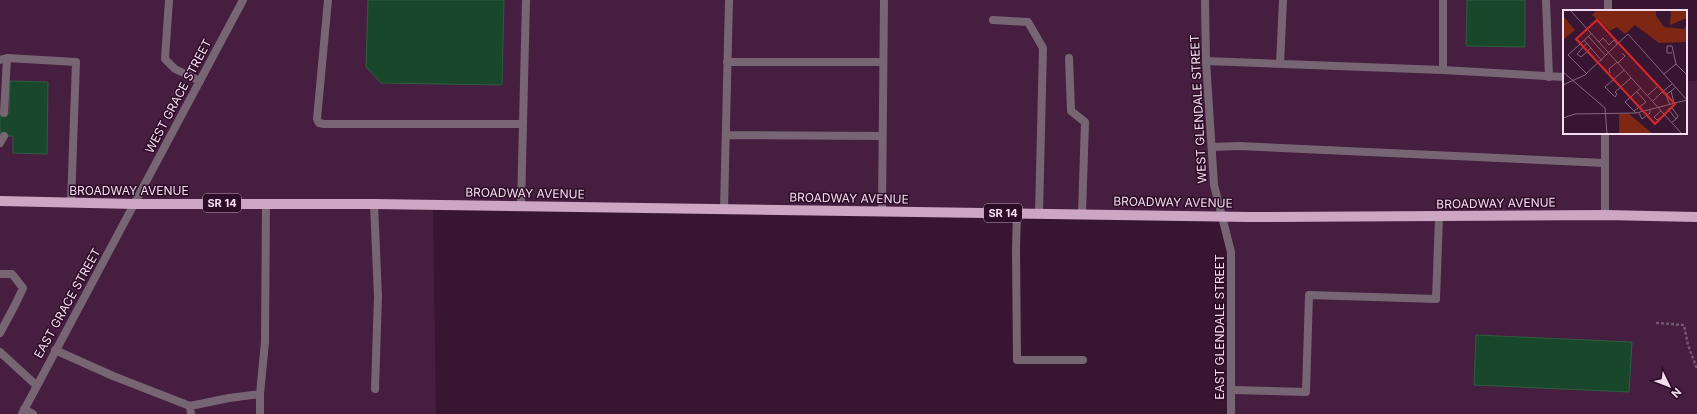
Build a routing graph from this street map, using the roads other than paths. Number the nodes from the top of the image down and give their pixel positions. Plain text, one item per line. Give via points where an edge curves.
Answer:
1 (169, 0) edge
2 (242, 0) edge
3 (328, 0) edge
4 (526, 0) edge
5 (729, 0) edge
6 (884, 0) edge
7 (1206, 0) edge
8 (1283, 0) edge
9 (1443, 0) edge
10 (1546, 0) edge
11 (992, 20) dead end
12 (1069, 58) dead end
13 (3, 59) edge
14 (1206, 61) junction
15 (728, 62) junction
16 (883, 62) junction
17 (1280, 64) junction
18 (1443, 70) junction
19 (1548, 77) junction
20 (1563, 77) edge
21 (200, 81) junction
22 (0, 93) edge
23 (4, 113) dead end
24 (523, 124) junction
25 (1605, 134) edge
26 (727, 135) junction
27 (882, 136) junction
28 (1212, 147) junction
29 (1604, 163) junction
30 (0, 201) edge
31 (71, 203) junction
32 (266, 203) junction
33 (134, 204) junction
34 (374, 204) junction
35 (521, 206) junction
36 (724, 209) junction
37 (882, 211) junction
38 (1017, 213) junction
39 (1039, 213) junction
40 (1082, 214) junction
41 (1605, 215) junction
42 (1222, 216) junction
43 (1439, 217) junction
44 (1697, 217) edge
45 (0, 274) edge
46 (0, 333) edge
47 (55, 350) junction
48 (0, 352) edge
49 (1083, 360) dead end
50 (36, 385) junction
51 (376, 388) dead end
52 (1232, 390) junction
53 (260, 394) junction
54 (191, 410) edge
55 (23, 411) edge
56 (33, 414) edge
57 (260, 414) edge
58 (1231, 414) edge

1 - 21 street via 165,59 176,69
2 - 21 street, WEST GRACE STREET
3 - 24 street via 317,119 319,123
4 - 24 street
5 - 15 street
6 - 16 street
7 - 14 street, WEST GLENDALE STREET
8 - 17 street
9 - 18 street
10 - 19 street
11 - 39 street via 1028,22 1043,48
12 - 40 street via 1071,111 1085,122
13 - 22 street
13 - 23 street
13 - 31 street via 76,62
14 - 17 street
14 - 28 street, WEST GLENDALE STREET
15 - 16 street
15 - 26 street
16 - 27 street
17 - 18 street
18 - 19 street
19 - 20 street
21 - 33 street, WEST GRACE STREET
24 - 35 street
25 - 29 street
26 - 27 street
26 - 36 street
27 - 37 street
28 - 29 street via 1239,146
28 - 42 street, WEST GLENDALE STREET via 1214,185
29 - 41 street
30 - 31 main road, BROADWAY AVENUE / SR 14
31 - 33 main road, BROADWAY AVENUE / SR 14
32 - 33 main road, BROADWAY AVENUE / SR 14
32 - 34 main road, BROADWAY AVENUE / SR 14
32 - 53 street via 265,342
33 - 47 street, EAST GRACE STREET
34 - 35 main road, BROADWAY AVENUE / SR 14
34 - 51 street via 378,296
35 - 36 main road, BROADWAY AVENUE / SR 14
36 - 37 main road, BROADWAY AVENUE / SR 14
37 - 38 main road, BROADWAY AVENUE / SR 14
38 - 39 main road, BROADWAY AVENUE / SR 14
38 - 49 street via 1017,360
39 - 40 main road, BROADWAY AVENUE / SR 14
40 - 42 main road, BROADWAY AVENUE / SR 14
41 - 43 main road, BROADWAY AVENUE / SR 14
41 - 44 main road, BROADWAY AVENUE / SR 14
42 - 43 main road, BROADWAY AVENUE / SR 14
42 - 52 street, EAST GLENDALE STREET via 1231,252
43 - 52 street via 1436,299 1309,295 1306,392
45 - 46 street via 12,274 23,288
47 - 50 street, EAST GRACE STREET
47 - 54 street
48 - 50 street
50 - 55 street, EAST GRACE STREET
52 - 58 street, EAST GLENDALE STREET
53 - 54 street via 229,398
53 - 57 street
55 - 56 street

